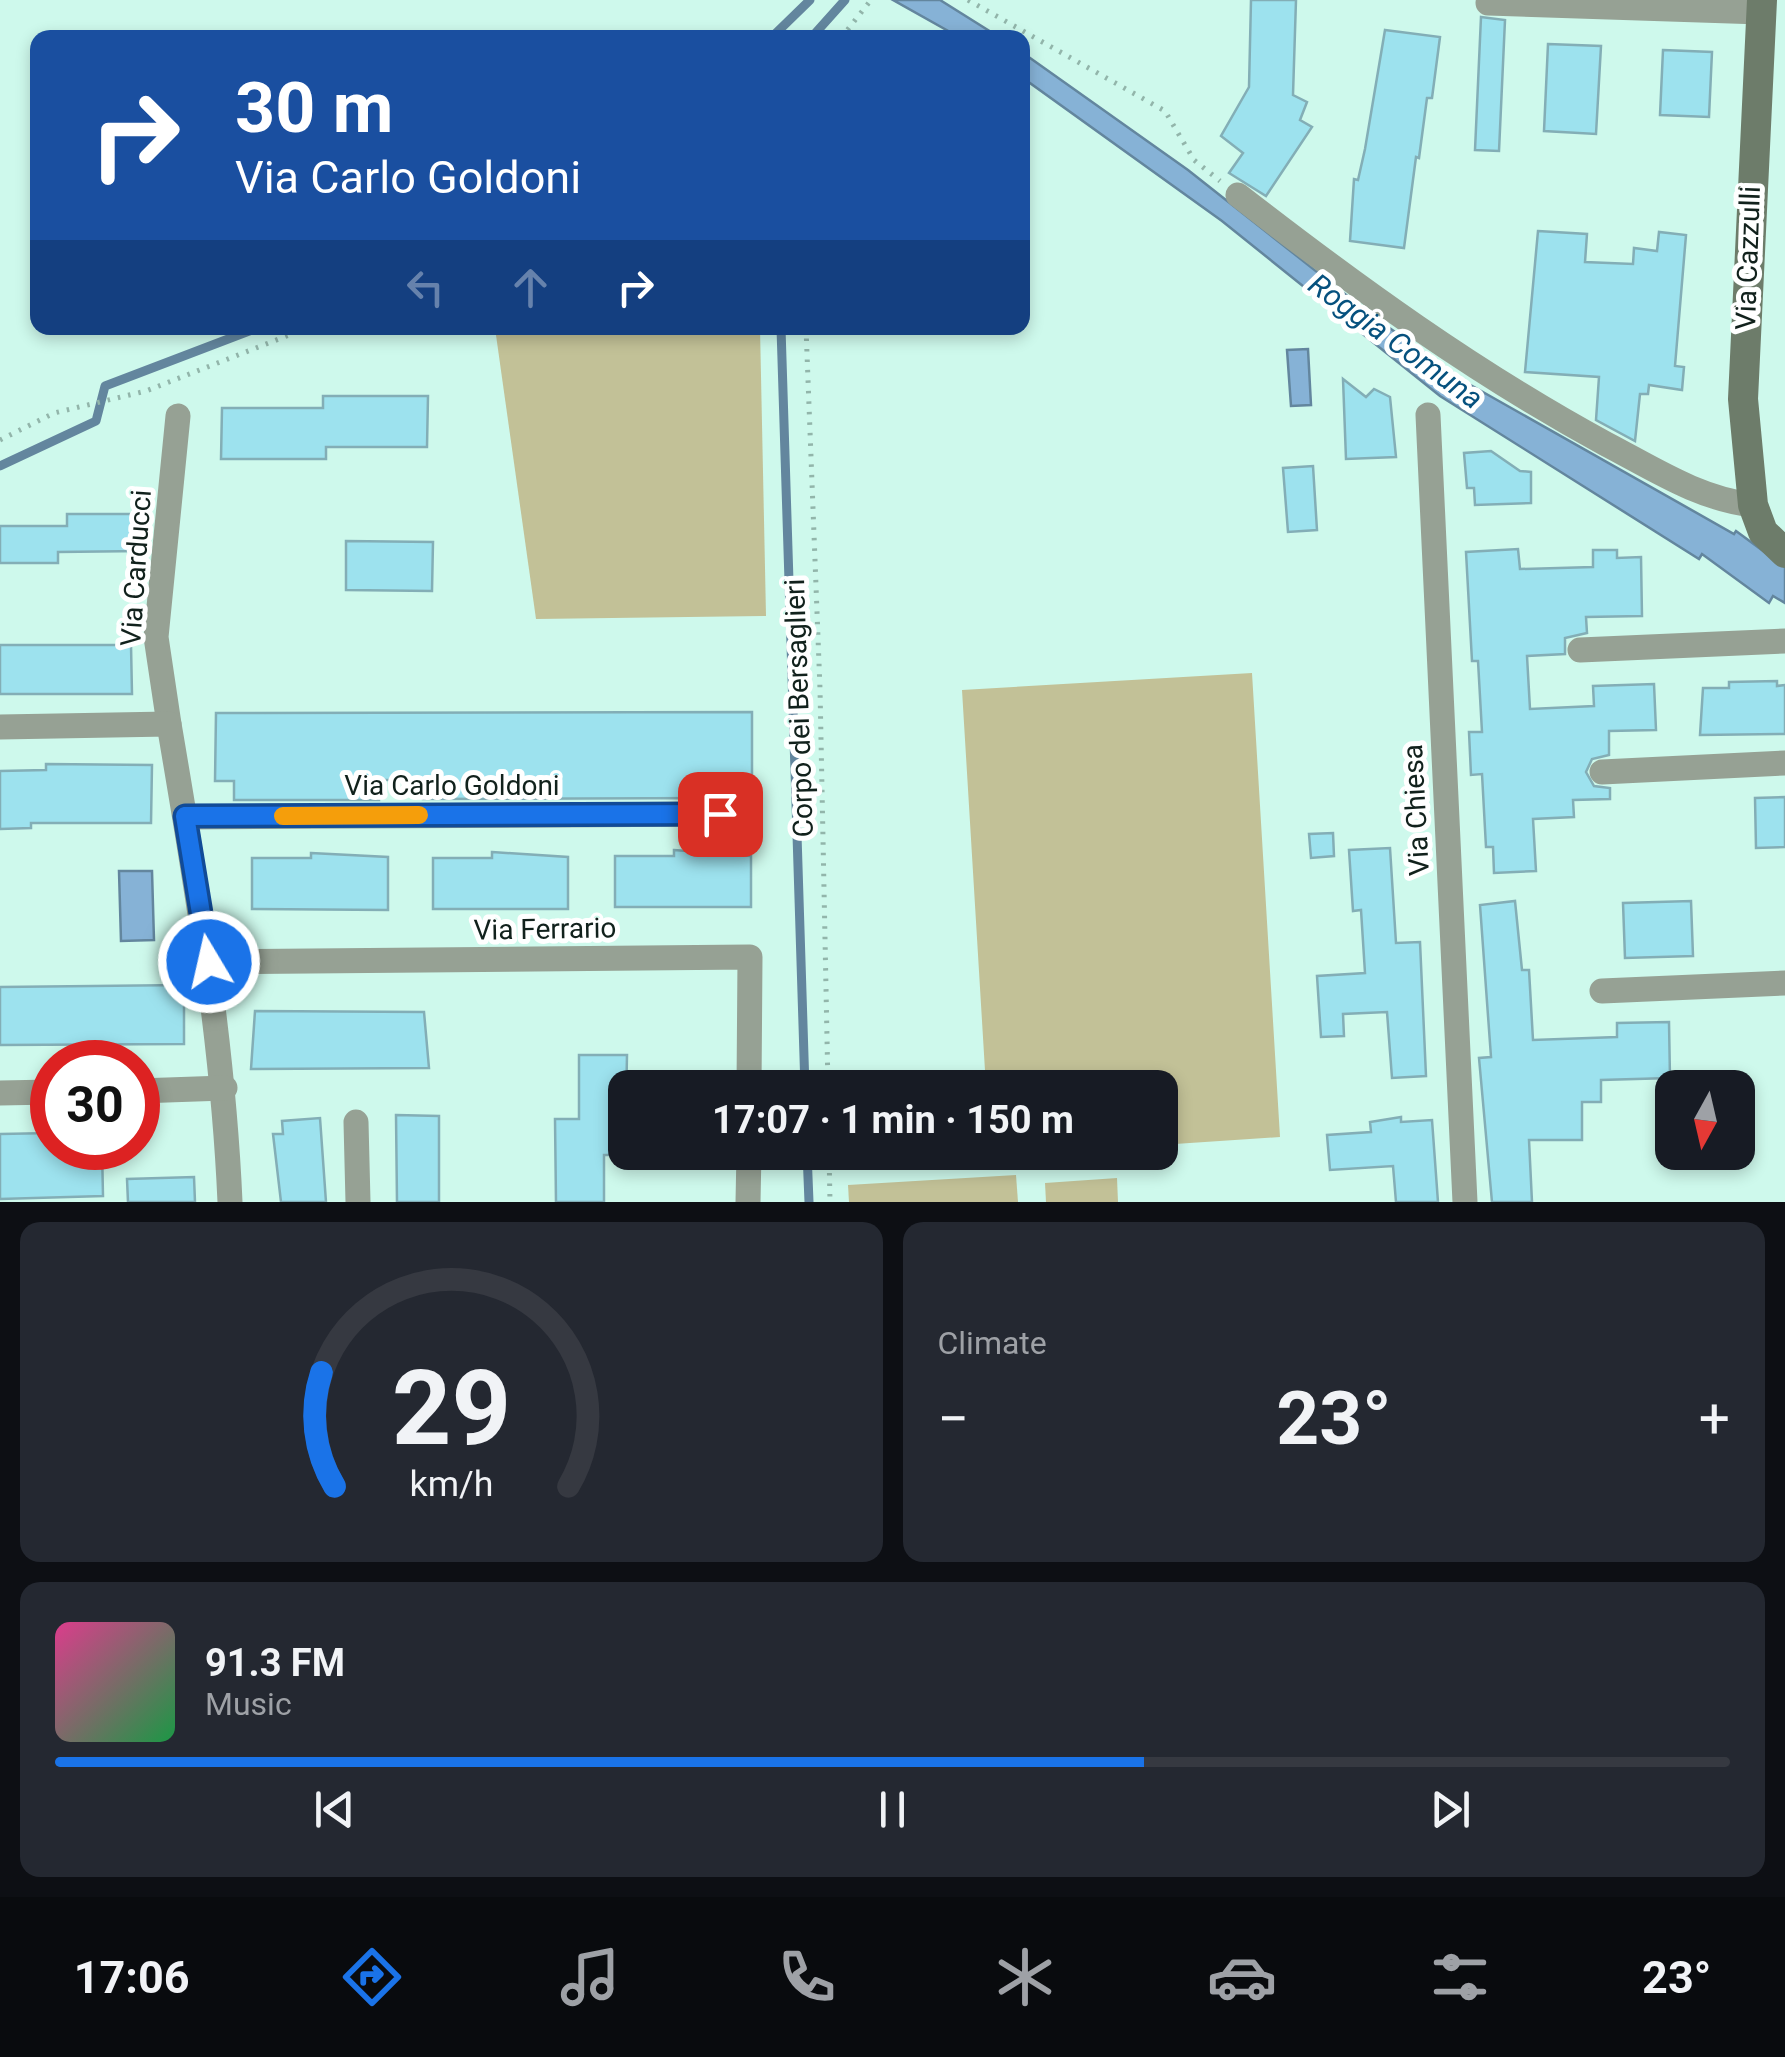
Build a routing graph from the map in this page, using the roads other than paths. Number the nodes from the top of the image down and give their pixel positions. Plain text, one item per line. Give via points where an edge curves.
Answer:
1 (1488, 4) dead end
2 (1761, 6) edge
3 (1238, 195) road end
4 (1428, 415) dead end
5 (178, 416) dead end
6 (1753, 505) junction
7 (1785, 553) edge
8 (1785, 641) edge
9 (1580, 650) dead end
10 (169, 724) junction
11 (0, 727) edge
12 (1785, 763) edge
13 (1602, 772) dead end
14 (720, 814) dead end
15 (185, 816) junction
16 (209, 962) junction
17 (1785, 983) edge
18 (1602, 991) dead end
19 (749, 1070) edge
20 (225, 1088) junction
21 (160, 1089) edge
22 (30, 1093) edge
23 (0, 1094) edge
24 (356, 1122) dead end
25 (749, 1170) edge
26 (230, 1202) edge
27 (358, 1202) edge
28 (748, 1202) edge
29 (1465, 1202) edge

1 - 2 street, Via Cazzulli
2 - 6 street, Via Cazzulli via 1743,400
3 - 6 street via 1392,311 1557,417 1696,492
4 - 29 street, Via Chiesa
5 - 10 street, Via Carducci via 156,637
6 - 7 street via 1763,532
8 - 9 street
10 - 11 street
10 - 15 street, Via Carducci
12 - 13 street
14 - 15 street, Via Carlo Goldoni
15 - 16 street, Via Carducci
16 - 19 street, Via Ferrario via 750,956
16 - 20 street, Via Carducci
17 - 18 street
20 - 21 street
20 - 26 street, Via Carducci
22 - 23 street
24 - 27 street
25 - 28 street

